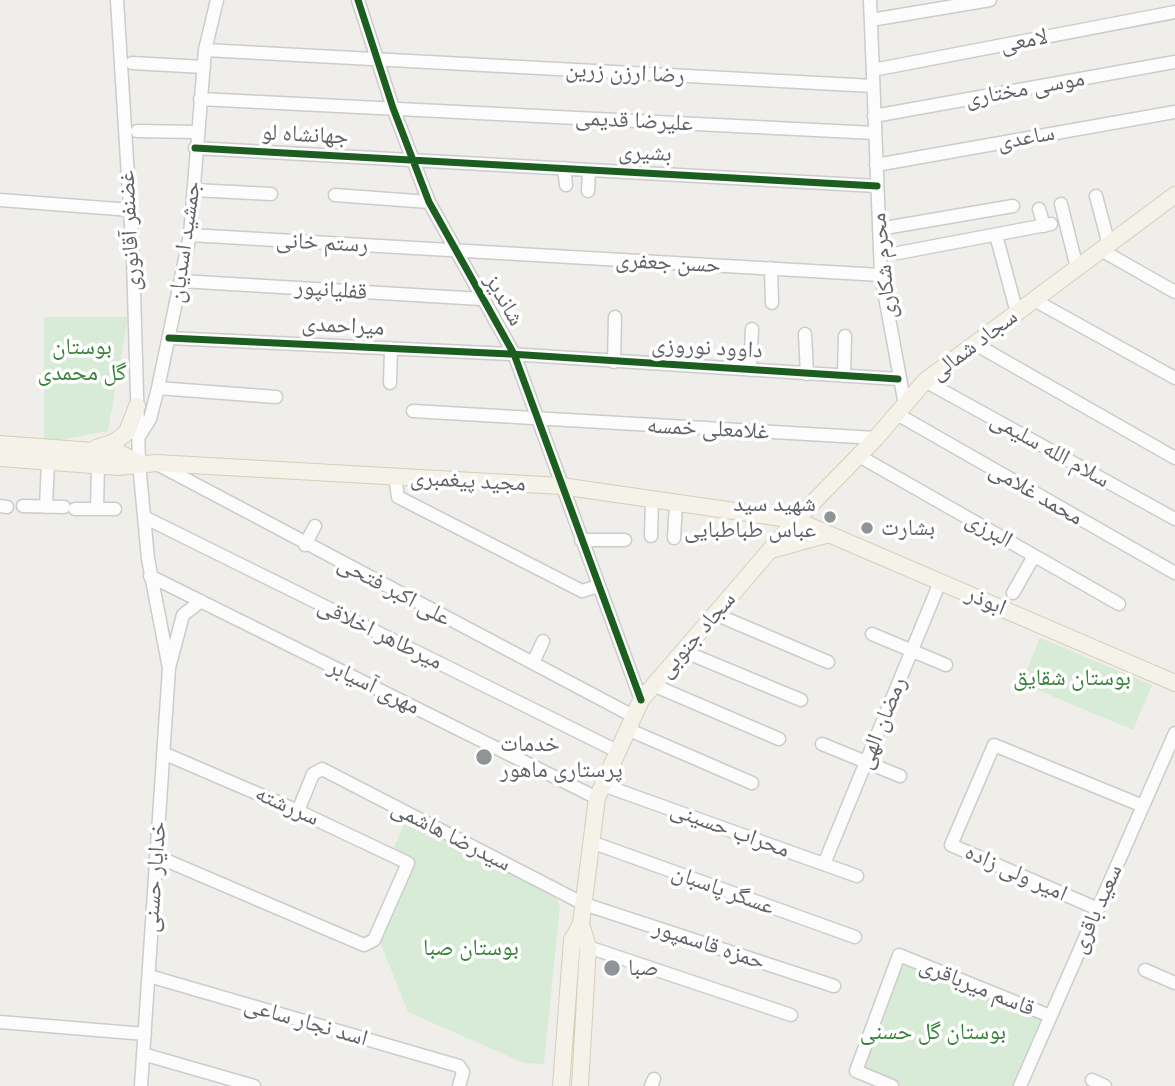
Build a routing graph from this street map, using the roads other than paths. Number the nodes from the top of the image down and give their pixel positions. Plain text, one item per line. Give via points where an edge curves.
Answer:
1 (117, 0) edge
2 (217, 0) edge
3 (358, 0) edge
4 (870, 0) edge
5 (990, 0) edge
6 (1175, 12) edge
7 (871, 20) junction
8 (205, 50) junction
9 (377, 60) junction
10 (1175, 62) edge
11 (132, 63) dead end
12 (204, 67) junction
13 (873, 70) junction
14 (873, 86) junction
15 (200, 99) junction
16 (393, 108) junction
17 (1175, 112) edge
18 (874, 116) junction
19 (137, 131) dead end
20 (197, 132) junction
21 (875, 133) junction
22 (195, 148) junction
23 (411, 160) junction
24 (876, 165) junction
25 (564, 168) junction
26 (589, 170) junction
27 (566, 185) dead end
28 (877, 186) junction
29 (194, 190) junction
30 (588, 191) dead end
31 (271, 194) dead end
32 (335, 195) dead end
33 (1097, 196) dead end
34 (0, 200) edge
35 (1172, 201) edge
36 (429, 202) junction
37 (1061, 204) dead end
38 (1013, 206) dead end
39 (1039, 209) dead end
40 (131, 210) junction
41 (879, 229) junction
42 (190, 235) junction
43 (996, 235) junction
44 (1105, 248) junction
45 (454, 251) junction
46 (898, 254) dead end
47 (771, 268) junction
48 (1077, 268) junction
49 (881, 275) junction
50 (181, 281) junction
51 (1175, 292) edge
52 (481, 299) junction
53 (1034, 300) junction
54 (772, 303) dead end
55 (1017, 313) junction
56 (615, 317) dead end
57 (752, 329) dead end
58 (805, 334) dead end
59 (845, 336) dead end
60 (169, 338) junction
61 (975, 344) junction
62 (391, 348) junction
63 (514, 354) junction
64 (614, 362) junction
65 (750, 370) junction
66 (807, 373) junction
67 (844, 376) junction
68 (1175, 378) edge
69 (898, 379) junction
70 (925, 381) junction
71 (390, 383) dead end
72 (158, 388) junction
73 (276, 397) dead end
74 (137, 405) junction
75 (901, 410) junction
76 (413, 411) dead end
77 (541, 421) junction
78 (138, 438) junction
79 (876, 438) junction
80 (0, 444) edge
81 (80, 450) junction
82 (859, 456) junction
83 (0, 458) edge
84 (1175, 458) edge
85 (48, 461) junction
86 (139, 463) junction
87 (156, 463) junction
88 (98, 466) junction
89 (395, 477) junction
90 (561, 486) junction
91 (652, 499) junction
92 (676, 503) junction
93 (23, 506) dead end
94 (46, 507) junction
95 (97, 508) junction
96 (116, 509) dead end
97 (144, 517) junction
98 (1175, 519) edge
99 (796, 520) junction
100 (315, 526) dead end
101 (829, 534) junction
102 (651, 536) dead end
103 (674, 538) dead end
104 (581, 540) junction
105 (625, 540) dead end
106 (305, 545) junction
107 (771, 550) junction
108 (1034, 556) junction
109 (1175, 573) edge
110 (150, 576) junction
111 (940, 582) junction
112 (598, 586) junction
113 (1013, 593) dead end
114 (201, 601) junction
115 (1119, 604) dead end
116 (715, 614) junction
117 (872, 634) dead end
118 (543, 640) dead end
119 (683, 651) junction
120 (911, 651) junction
121 (828, 662) dead end
122 (533, 663) junction
123 (946, 666) dead end
124 (169, 668) junction
125 (1175, 682) edge
126 (653, 685) junction
127 (641, 700) junction
128 (801, 700) dead end
129 (630, 722) junction
130 (1175, 733) edge
131 (779, 739) dead end
132 (822, 744) dead end
133 (617, 751) junction
134 (163, 752) junction
135 (866, 761) junction
136 (900, 776) dead end
137 (752, 783) dead end
138 (600, 792) junction
139 (1143, 806) junction
140 (298, 811) junction
141 (591, 842) junction
142 (156, 856) junction
143 (824, 864) junction
144 (857, 876) dead end
145 (584, 904) junction
146 (1098, 909) junction
147 (581, 924) junction
148 (855, 937) dead end
149 (588, 947) junction
150 (1145, 970) dead end
151 (149, 976) junction
152 (1175, 983) edge
153 (834, 986) dead end
154 (791, 1015) dead end
155 (1051, 1016) junction
156 (0, 1022) edge
157 (145, 1034) junction
158 (143, 1054) junction
159 (1092, 1080) dead end
160 (141, 1086) edge
161 (254, 1086) edge
162 (459, 1086) edge
163 (561, 1086) edge
164 (580, 1086) edge
165 (892, 1086) edge
166 (1020, 1086) edge
167 (1105, 1086) edge

1 - 40 street, غضنفر آقانوری
2 - 8 street, جمشید اسدیان
3 - 9 street, شاندیز
4 - 7 street, محرم شکاری
5 - 7 street
6 - 13 street, لامعی
7 - 13 street, محرم شکاری
8 - 9 street, رضا ارزن زرین
8 - 12 street, جمشید اسدیان
9 - 14 street, رضا ارزن زرین
9 - 16 street, شاندیز
10 - 18 street, موسی مختاری
11 - 12 street
12 - 15 street, جمشید اسدیان
13 - 14 street, محرم شکاری
14 - 18 street, محرم شکاری
15 - 16 street, علیرضا قدیمی
15 - 20 street, جمشید اسدیان
16 - 21 street, علیرضا قدیمی
16 - 23 street, شاندیز
17 - 24 street, ساعدی
18 - 21 street, محرم شکاری
19 - 20 street
20 - 22 street, جمشید اسدیان
21 - 24 street, محرم شکاری
22 - 23 street, جهانشاه لو
22 - 29 street, جمشید اسدیان
23 - 25 street, بشیری
23 - 36 street, شاندیز
24 - 28 street, محرم شکاری
25 - 26 street, بشیری
25 - 27 street
26 - 28 street, بشیری
26 - 30 street
28 - 41 street, محرم شکاری
29 - 31 street
29 - 42 street, جمشید اسدیان
32 - 36 street
33 - 44 street
34 - 40 street
35 - 44 main road, سجاد شمالی
36 - 45 street, شاندیز
37 - 48 street
38 - 41 street
39 - 43 street via 1047,225
40 - 74 street, غضنفر آقانوری
41 - 49 street, محرم شکاری
42 - 45 street, رستم خانی
42 - 50 street, جمشید اسدیان
43 - 46 street
43 - 55 street
44 - 48 main road, سجاد شمالی
44 - 51 street
45 - 47 street, حسن جعفری
45 - 52 street, شاندیز
47 - 49 street, حسن جعفری
47 - 54 street
48 - 53 main road, سجاد شمالی
49 - 69 street, محرم شکاری
50 - 52 street, قفلیانپور
50 - 60 street, جمشید اسدیان
52 - 63 street, شاندیز
53 - 55 main road, سجاد شمالی
53 - 68 street
55 - 61 main road, سجاد شمالی
56 - 64 street
57 - 65 street
58 - 66 street
59 - 67 street
60 - 62 street, میراحمدی
60 - 72 street, جمشید اسدیان
61 - 70 main road, سجاد شمالی
61 - 84 street
62 - 63 street, میراحمدی
62 - 71 street
63 - 64 street, داوود نوروزی
63 - 77 street, شاندیز
64 - 65 street, داوود نوروزی
65 - 66 street, داوود نوروزی
66 - 67 street, داوود نوروزی
67 - 69 street, داوود نوروزی
69 - 75 street, محرم شکاری
70 - 75 main road, سجاد شمالی
70 - 98 street, سلام الله سلیمی
72 - 73 street
72 - 78 street, جمشید اسدیان via 150,419
74 - 78 street, غضنفر آقانوری
74 - 81 main road via 127,432 115,442
75 - 79 main road, سجاد شمالی
75 - 109 street, محمد غلامی
76 - 77 street, غلامعلی خمسه
77 - 79 street, غلامعلی خمسه
77 - 90 street, شاندیز
78 - 86 street, غضنفر آقانوری
79 - 82 main road, سجاد شمالی
80 - 81 main road, مجید پیغمبری
81 - 86 main road, مجید پیغمبری via 120,453
82 - 99 main road, سجاد شمالی
82 - 108 street, البرزی
83 - 85 main road, مجید پیغمبری
85 - 88 main road, مجید پیغمبری
85 - 94 street
86 - 87 main road, مجید پیغمبری
86 - 88 main road, مجید پیغمبری
86 - 97 street, خدایار حسنی
87 - 89 main road, مجید پیغمبری
87 - 106 street, علی اکبر فتحی
88 - 95 street
89 - 90 main road, مجید پیغمبری
89 - 112 street via 398,497 582,592
90 - 91 main road, مجید پیغمبری
90 - 104 street, شاندیز
91 - 92 main road, مجید پیغمبری
91 - 102 street
92 - 99 main road, مجید پیغمبری
92 - 103 street
93 - 94 street
94 - 95 street
95 - 96 street
97 - 110 street, خدایار حسنی
97 - 133 street, میرطاهر اخلاقی
99 - 101 main road, ابوذر
99 - 107 main road, سجاد جنوبی
100 - 106 street
101 - 107 main road
101 - 111 main road, ابوذر
104 - 105 street
104 - 112 street, شاندیز
106 - 122 street, علی اکبر فتحی
107 - 116 main road, سجاد جنوبی
108 - 113 street
108 - 115 street, البرزی
110 - 114 street, مهری آسیابر
110 - 124 street, خدایار حسنی
111 - 120 street, رمضان الهی
111 - 125 main road, ابوذر
112 - 127 street, شاندیز
114 - 124 street, خدایار حسنی via 183,615
114 - 138 street, مهری آسیابر
116 - 119 main road, سجاد جنوبی
116 - 121 street
117 - 120 street
118 - 122 street
119 - 126 main road, سجاد جنوبی
119 - 128 street
120 - 123 street
120 - 135 street, رمضان الهی
122 - 129 street, علی اکبر فتحی
124 - 134 street, خدایار حسنی
126 - 127 main road, سجاد جنوبی
126 - 131 street
127 - 129 main road, سجاد جنوبی
129 - 133 main road, سجاد جنوبی
129 - 137 street, علی اکبر فتحی
130 - 139 street, سعید باقری
132 - 135 street
133 - 138 main road, سجاد جنوبی
134 - 140 street, سررشته
134 - 142 street, خدایار حسنی
135 - 136 street
135 - 143 street, رمضان الهی
138 - 141 main road, سجاد جنوبی
138 - 143 street, محراب حسینی
139 - 146 street, سعید باقری
139 - 146 street, امیر ولی زاده via 994,745 951,845
140 - 142 street, سررشته via 408,863 369,944
140 - 145 street, سیدرضا هاشمی via 316,771 322,769
141 - 145 main road, سجاد جنوبی
141 - 148 street, عسگر پاسبان
142 - 151 street, خدایار حسنی
143 - 144 street, محراب حسینی
145 - 147 main road, سجاد جنوبی
145 - 153 street, حمزه قاسمپور
146 - 155 street, سعید باقری
147 - 149 main road
147 - 163 main road via 572,940
149 - 154 street
149 - 164 main road
150 - 152 street
151 - 157 street, خدایار حسنی
151 - 162 street, اسد نجار ساعی via 463,1069
155 - 165 street, قاسم میرباقری via 899,956 856,1071
155 - 166 street, سعید باقری
156 - 157 street
157 - 158 street, خدایار حسنی
158 - 160 street, خدایار حسنی
158 - 161 street
159 - 167 street

